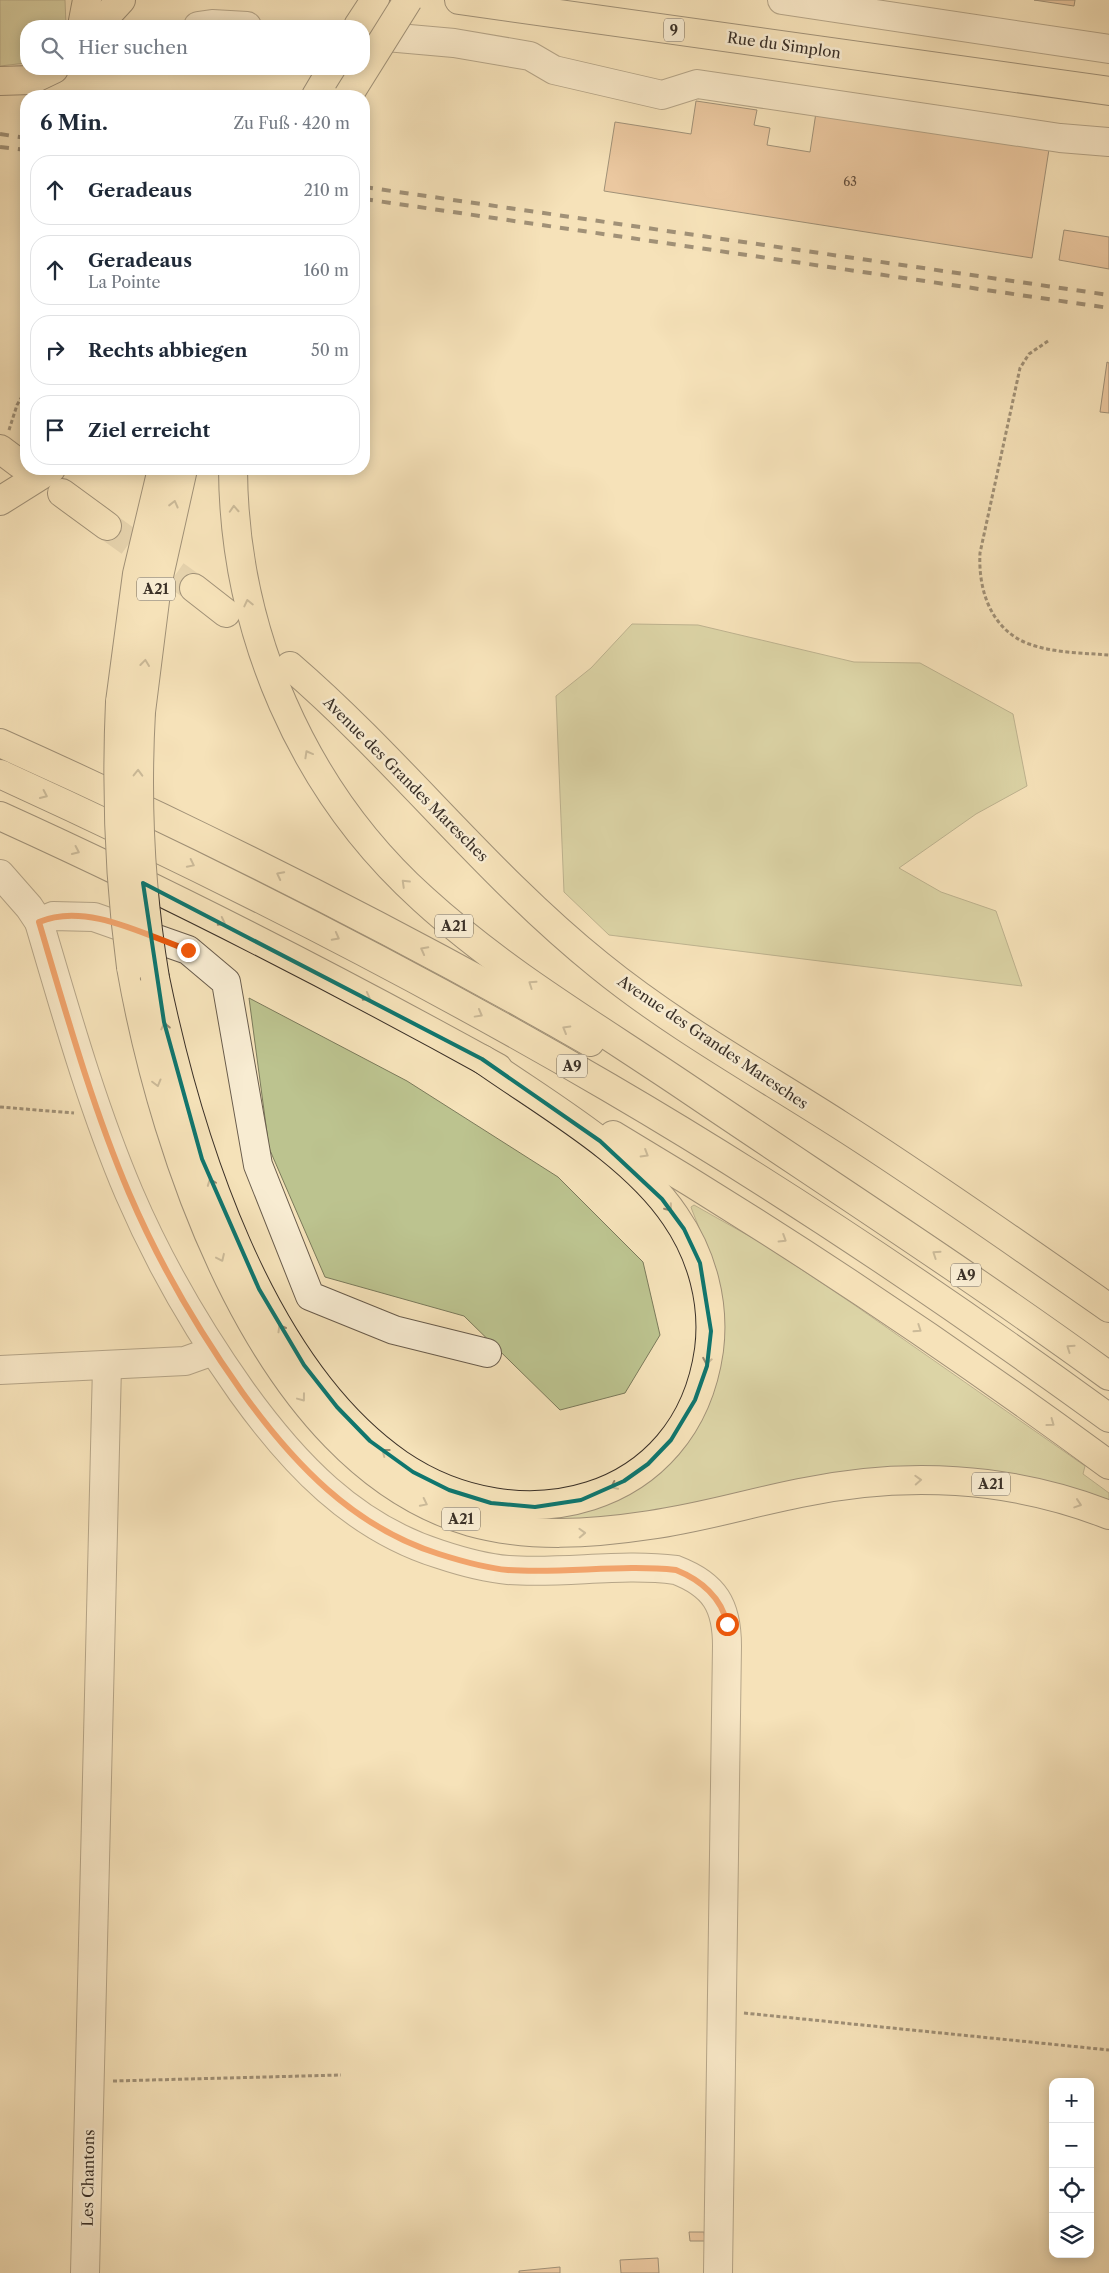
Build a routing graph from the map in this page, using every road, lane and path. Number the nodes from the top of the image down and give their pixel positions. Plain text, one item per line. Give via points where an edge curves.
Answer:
1 (75, 0) edge
2 (87, 0) edge
3 (121, 0) edge
4 (375, 0) edge
5 (408, 0) edge
6 (459, 0) edge
7 (782, 0) edge
8 (76, 20) edge
9 (83, 20) edge
10 (103, 20) edge
11 (362, 20) edge
12 (370, 36) edge
13 (1109, 49) edge
14 (370, 61) edge
15 (41, 75) edge
16 (328, 75) edge
17 (361, 75) edge
18 (0, 81) edge
19 (320, 90) edge
20 (352, 90) edge
21 (1109, 91) edge
22 (1109, 142) edge
23 (1048, 340) dead end
24 (20, 400) edge
25 (9, 449) edge
26 (161, 475) edge
27 (182, 475) edge
28 (233, 475) edge
29 (57, 481) edge
30 (0, 501) edge
31 (107, 526) tunnel mouth
32 (194, 588) tunnel mouth
33 (226, 613) dead end
34 (1109, 655) edge
35 (290, 666) dead end
36 (130, 707) junction
37 (0, 743) edge
38 (0, 774) edge
39 (0, 816) edge
40 (0, 874) edge
41 (39, 922) junction
42 (143, 972) junction
43 (482, 1059) junction
44 (0, 1107) edge
45 (100, 1116) junction
46 (820, 1177) junction
47 (1109, 1308) edge
48 (213, 1351) junction
49 (487, 1353) dead end
50 (107, 1366) junction
51 (0, 1370) edge
52 (1109, 1376) edge
53 (1109, 1418) edge
54 (1109, 1465) edge
55 (1109, 1515) edge
56 (721, 2011) junction
57 (1109, 2050) edge
58 (341, 2075) dead end
59 (90, 2082) junction
60 (86, 2273) edge
61 (718, 2273) edge

1 - 8 main road
2 - 9 main road
3 - 10 main road
4 - 11 main road
5 - 14 main road, bridge
6 - 21 main road, Rue du Simplon / 9
7 - 13 street
12 - 22 street via 454,43 530,56 554,70 662,95 697,84 1060,138
15 - 18 main road via 31,80
16 - 19 main road
17 - 20 main road, bridge
23 - 34 path via 1029,354 1020,368 978,573 988,606 1010,633 1028,644 1052,650
24 - 25 path
26 - 36 main road, A21 via 138,574
36 -> 27 main road, A21
46 -> 28 main road, A21 via 497,959 422,899 366,840 316,768 285,709 264,657 238,550
29 - 30 main road
29 - 31 main road
32 - 33 main road
35 - 47 main road, Avenue des Grandes Maresches via 347,717 532,905 600,966 658,1009 952,1199
36 - 42 main road, A21, bridge via 145,907
46 -> 37 main road, A9 via 538,1013 370,922 168,820
38 -> 53 main road, A9 via 322,929 609,1088 791,1200 972,1320
39 -> 43 main road, A21 via 216,919
40 - 41 street
41 - 45 street
41 - 49 street via 53,916 94,917 188,950 226,982 258,1166 310,1296 394,1330
43 -> 42 main road, A21 via 600,1142 649,1185 674,1214 692,1246 709,1299 711,1331 706,1366 695,1400 671,1440 648,1464 624,1481 581,1500 549,1506 491,1503 431,1482 370,1441 320,1387 268,1305 222,1208 202,1159
42 -> 55 main road, A21 via 151,1061 174,1144 201,1213 247,1311 294,1387 326,1428 356,1457 403,1492 470,1522 495,1528 552,1533 653,1525 837,1486 928,1479 990,1483 1022,1489
43 -> 54 main road via 697,1185 815,1260 956,1354
44 - 45 path
45 - 48 street via 148,1234
52 -> 46 main road, A9 via 977,1282
48 - 50 street via 185,1361
48 - 56 street via 270,1431 298,1464 330,1494 401,1540 438,1554 507,1570 676,1570 700,1582 715,1598 726,1617 727,1646
50 - 51 street
50 - 59 street, Les Chantons
56 - 57 path
56 - 61 street
58 - 59 path
59 - 60 street, Les Chantons

